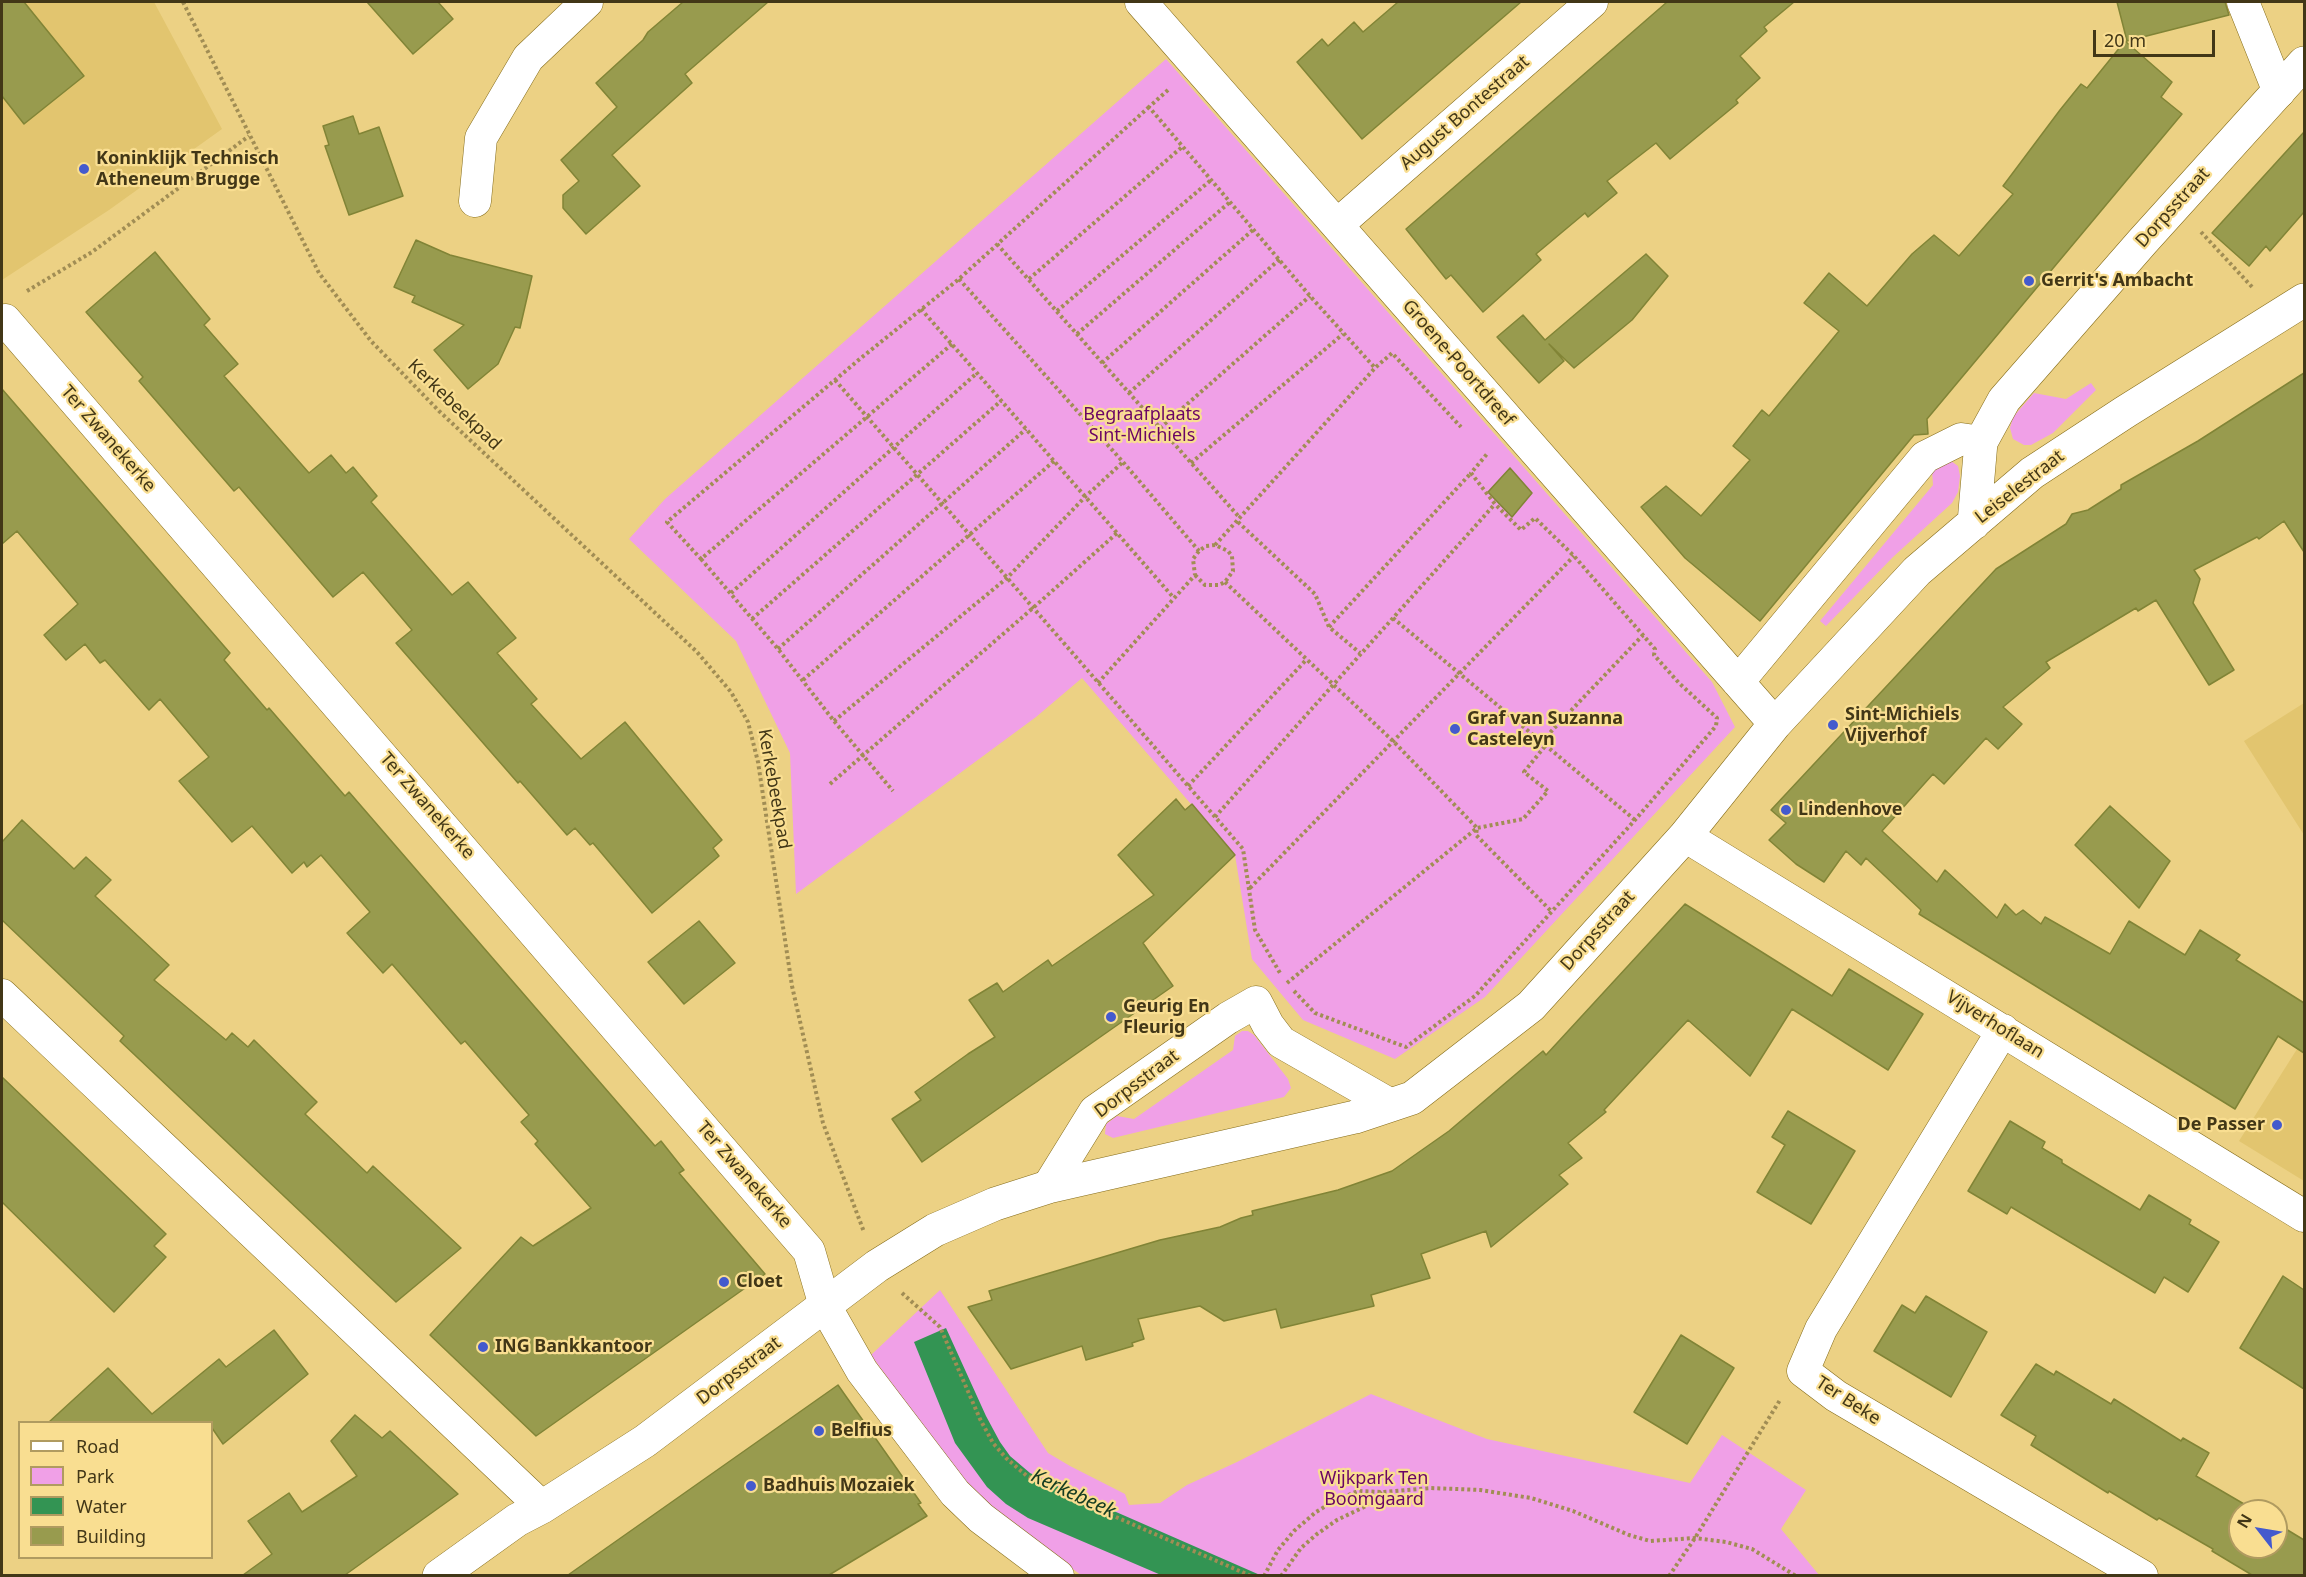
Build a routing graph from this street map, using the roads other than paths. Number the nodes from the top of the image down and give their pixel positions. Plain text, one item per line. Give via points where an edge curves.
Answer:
1 (587, 2) edge
2 (1141, 2) edge
3 (1592, 2) edge
4 (2243, 2) edge
5 (2304, 63) edge
6 (2278, 93) junction
7 (475, 201) dead end
8 (1337, 225) junction
9 (2304, 300) edge
10 (13, 308) road end
11 (1981, 442) junction
12 (1974, 523) junction
13 (1738, 682) junction
14 (1775, 724) junction
15 (1685, 836) junction
16 (2, 994) edge
17 (2003, 1030) junction
18 (1391, 1105) junction
19 (1048, 1187) junction
20 (2304, 1216) edge
21 (825, 1306) junction
22 (542, 1507) junction
23 (439, 1575) edge
24 (1058, 1575) edge
25 (2142, 1575) edge

1 - 7 street via 528,58 481,138
2 - 8 street, Groene-Poortdreef
3 - 8 street, August Bontestraat
4 - 6 street
5 - 6 street, Dorpsstraat
6 - 11 street, Dorpsstraat via 2004,400
8 - 13 street, Groene-Poortdreef
9 - 12 street, Leiselestraat via 2032,473
10 - 21 street, Ter Zwanekerke via 809,1251
11 - 12 street, Dorpsstraat
11 - 13 street via 1961,439 1925,457
12 - 14 street, Leiselestraat via 1917,571
13 - 14 street, Groene-Poortdreef
14 - 15 street, Dorpsstraat
15 - 17 street, Vijverhoflaan
15 - 18 street, Dorpsstraat via 1531,1006 1412,1098
16 - 22 street
17 - 20 street, Vijverhoflaan
17 - 25 street, Ter Beke via 1821,1329 1803,1371 1836,1396
18 - 19 street, Dorpsstraat
18 - 19 street, Dorpsstraat via 1281,1042 1256,1002 1095,1111
19 - 21 street, Dorpsstraat via 935,1230 877,1266
21 - 22 street, Dorpsstraat via 645,1441
21 - 24 street, Ter Zwanekerke via 862,1371 955,1493 981,1518
22 - 23 street, Dorpsstraat

